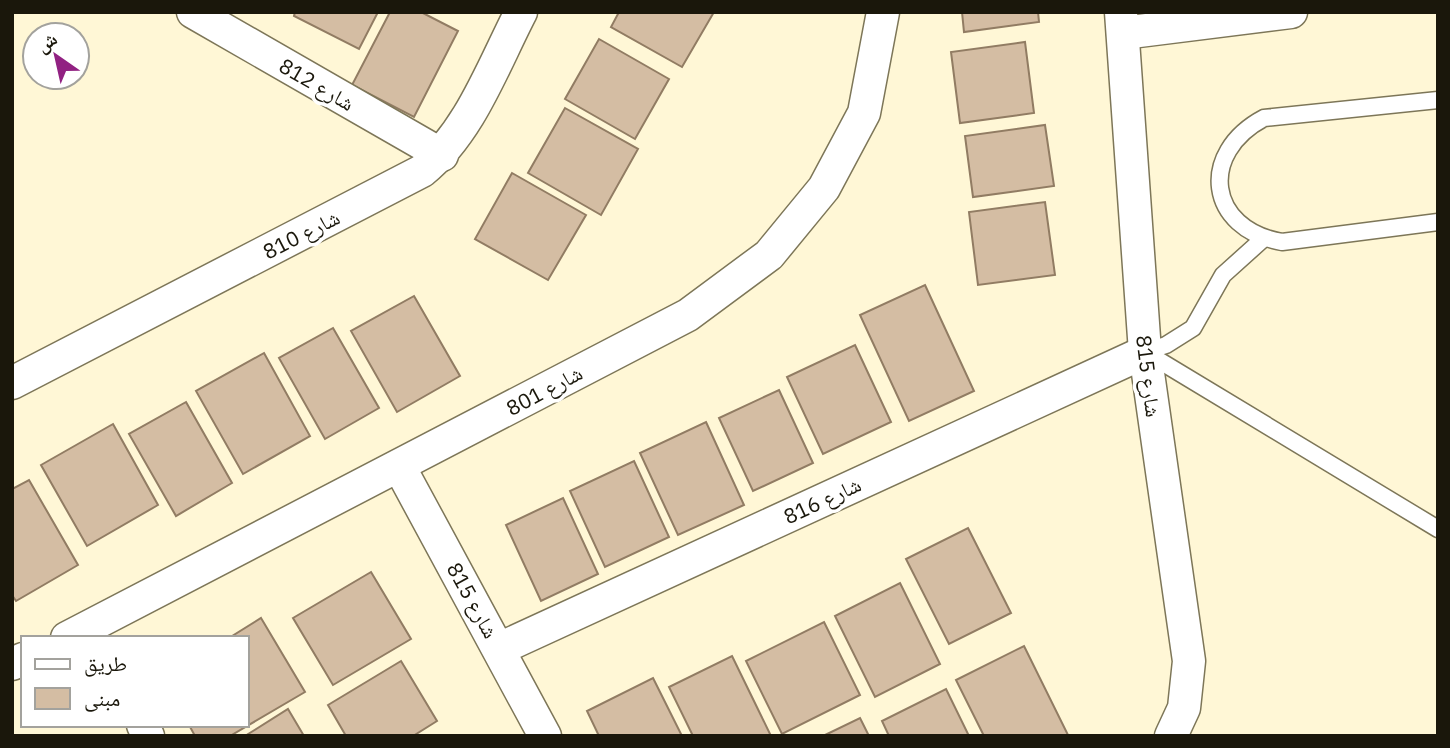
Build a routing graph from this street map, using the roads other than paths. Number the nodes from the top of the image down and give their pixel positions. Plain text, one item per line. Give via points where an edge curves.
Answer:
1 (193, 12) edge
2 (521, 12) edge
3 (883, 12) edge
4 (1291, 12) edge
5 (1122, 22) edge
6 (1438, 100) edge
7 (442, 155) junction
8 (1438, 222) edge
9 (1263, 239) junction
10 (1145, 352) junction
11 (12, 383) edge
12 (399, 466) junction
13 (1438, 529) edge
14 (85, 634) edge
15 (499, 649) junction
16 (545, 736) edge
17 (1171, 736) edge

1 - 7 street, شارع 812
2 - 7 street, شارع 810 via 458,134
3 - 12 street, شارع 801 via 864,113 824,188 769,254 688,315
4 - 5 street
5 - 10 street, شارع 815
6 - 9 lane via 1264,118 1247,127 1232,141 1220,178 1231,216
7 - 11 street, شارع 810 via 422,171
8 - 9 lane via 1282,242
9 - 10 lane via 1223,275 1193,328
10 - 13 lane
10 - 15 street, شارع 816
10 - 17 street, شارع 815 via 1189,661 1184,708
12 - 14 street, شارع 801
12 - 15 street, شارع 815
15 - 16 street, شارع 815

